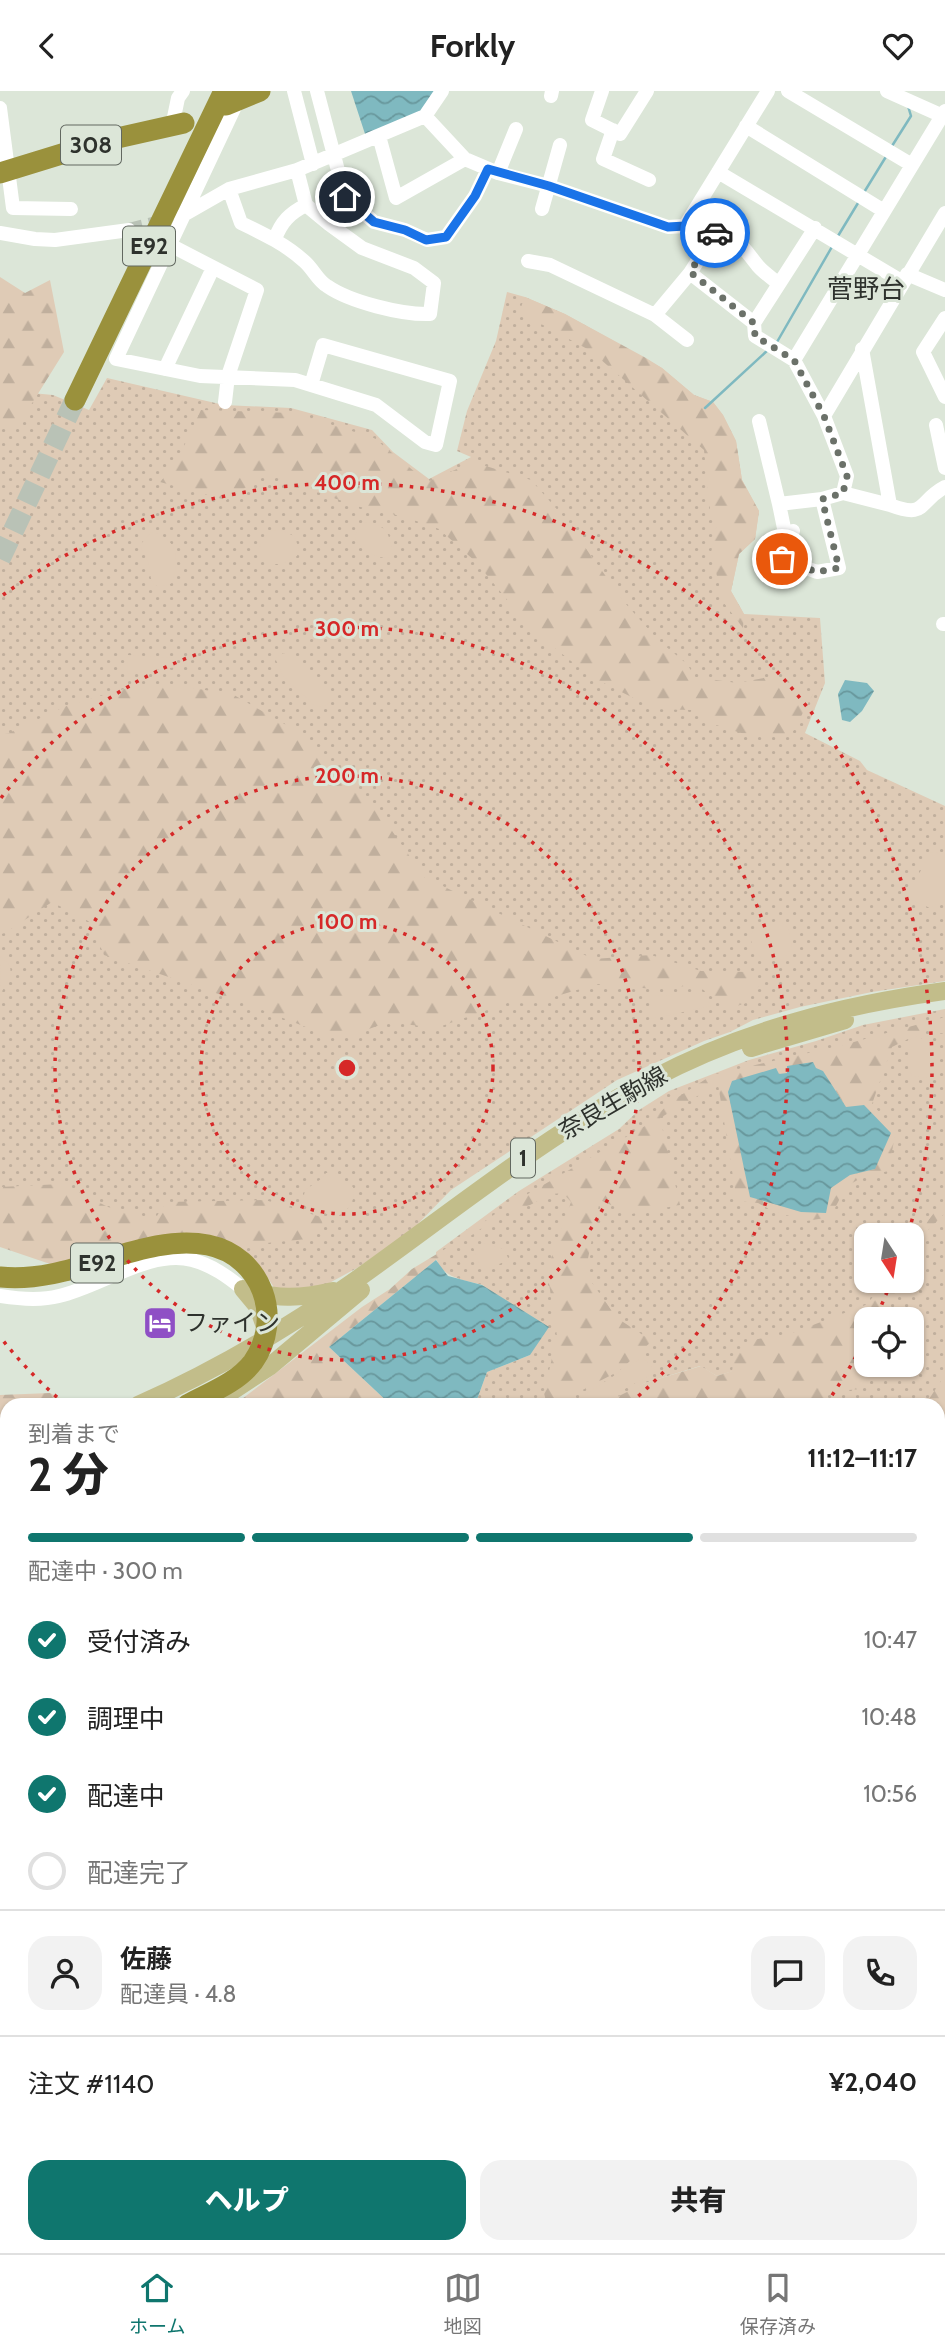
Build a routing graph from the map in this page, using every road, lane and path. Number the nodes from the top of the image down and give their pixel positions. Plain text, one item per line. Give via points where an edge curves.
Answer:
1 (183, 91) edge
2 (208, 91) edge
3 (260, 91) edge
4 (294, 91) edge
5 (317, 91) edge
6 (442, 91) edge
7 (602, 91) edge
8 (647, 91) edge
9 (768, 91) edge
10 (788, 91) edge
11 (887, 91) edge
12 (234, 97) edge
13 (917, 98) edge
14 (0, 109) edge
15 (944, 115) edge
16 (425, 117) junction
17 (178, 125) joint
18 (746, 127) junction
19 (516, 129) dead end
20 (613, 130) junction
21 (379, 136) junction
22 (560, 145) dead end
23 (334, 156) junction
24 (465, 159) junction
25 (313, 164) junction
26 (912, 165) junction
27 (297, 170) junction
28 (493, 171) junction
29 (4, 172) edge
30 (719, 172) junction
31 (649, 180) dead end
32 (549, 186) junction
33 (229, 189) junction
34 (306, 205) junction
35 (71, 209) dead end
36 (541, 209) dead end
37 (884, 211) junction
38 (945, 213) edge
39 (178, 218) junction
40 (685, 226) junction
41 (815, 228) junction
42 (129, 229) tunnel mouth
43 (716, 232) junction
44 (0, 233) edge
45 (275, 239) junction
46 (170, 245) junction
47 (859, 254) junction
48 (528, 261) dead end
49 (214, 268) junction
50 (690, 272) junction
51 (905, 278) junction
52 (779, 284) junction
53 (943, 284) edge
54 (656, 315) junction
55 (945, 318) edge
56 (754, 323) junction
57 (687, 340) dead end
58 (862, 349) junction
59 (794, 360) junction
60 (165, 369) junction
61 (228, 376) junction
62 (311, 385) junction
63 (945, 397) edge
64 (225, 402) dead end
65 (824, 416) junction
66 (760, 421) dead end
67 (936, 425) dead end
68 (945, 468) edge
69 (945, 487) edge
70 (843, 493) junction
71 (822, 499) junction
72 (779, 504) junction
73 (890, 505) junction
74 (793, 531) dead end
75 (764, 552) dead end
76 (945, 991) edge
77 (945, 1002) edge
78 (0, 1277) edge
79 (243, 1289) junction
80 (353, 1289) junction
81 (0, 1296) edge
82 (246, 1349) junction
83 (152, 1398) edge
84 (174, 1398) edge
85 (199, 1398) edge
86 (222, 1398) edge

1 - 17 street via 178,98
2 - 12 highway, E92 via 68,399
3 - 12 highway
4 - 25 street
5 - 23 street
6 - 16 street
7 - 20 street via 592,120
8 - 20 street via 620,134
9 - 18 street
10 - 26 street
11 - 13 street via 903,99
12 - 39 street
13 - 15 street
14 - 29 street
15 - 26 street
16 - 21 street
16 - 24 street
17 - 29 highway, 308 via 104,141
18 - 30 street
18 - 37 street
19 - 28 street
20 - 31 street via 603,159
21 - 23 street
21 - 24 street via 396,198
22 - 32 street
23 - 25 street
23 - 28 street via 345,197 374,222 426,240 446,237
24 - 28 street
25 - 27 street
26 - 37 street
27 - 33 street
27 - 34 street
28 - 32 street
29 - 35 street via 13,208
30 - 40 street
30 - 41 street
32 - 36 street
32 - 40 street via 668,227
33 - 39 street
33 - 45 street via 242,223
34 - 45 street via 292,212
34 - 45 street via 362,248 414,268 434,283 430,314 368,304 326,286
37 - 47 street
38 - 51 street
39 - 46 street
40 - 43 street
41 - 47 street
41 - 52 street
42 - 44 street via 55,240
43 - 50 street
43 - 52 street via 731,236
46 - 49 street
46 - 60 street via 116,359
47 - 51 street
47 - 59 street
48 - 54 street via 550,265
49 - 60 street
49 - 61 street via 257,290
50 - 54 street
50 - 56 street
51 - 53 street
51 - 58 street
52 - 56 street
54 - 57 street
55 - 63 street via 923,352
56 - 59 street via 755,336
58 - 65 street
58 - 73 street
59 - 65 street
60 - 61 street
61 - 62 street
61 - 64 street
62 - 62 street via 376,405 425,442 436,445 450,381 323,345
65 - 70 street via 847,476
66 - 72 street
67 - 68 street
69 - 73 street via 931,495 921,509 909,513
70 - 71 street
70 - 73 street
71 - 72 street
71 - 75 street via 839,568 817,572
72 - 74 street via 785,533
76 - 80 main road, 奈良生駒線 / 1 via 803,1018 738,1040 653,1078 552,1138
77 - 80 main road, 奈良生駒線 / 1 via 852,1018 708,1064 621,1108 532,1164
78 - 85 highway, E92 via 46,1277 155,1247 193,1243 224,1250 246,1265 263,1290 266,1333 243,1372
79 - 80 main road via 283,1299
79 - 81 street via 206,1264 175,1257 56,1297
79 - 82 main road via 258,1307 264,1324
80 - 82 main road, 奈良生駒線 / 1
80 - 84 main road, 奈良生駒線 / 1 via 310,1324
80 - 86 main road, 奈良生駒線 / 1 via 269,1367
82 - 83 main road, 奈良生駒線 / 1

